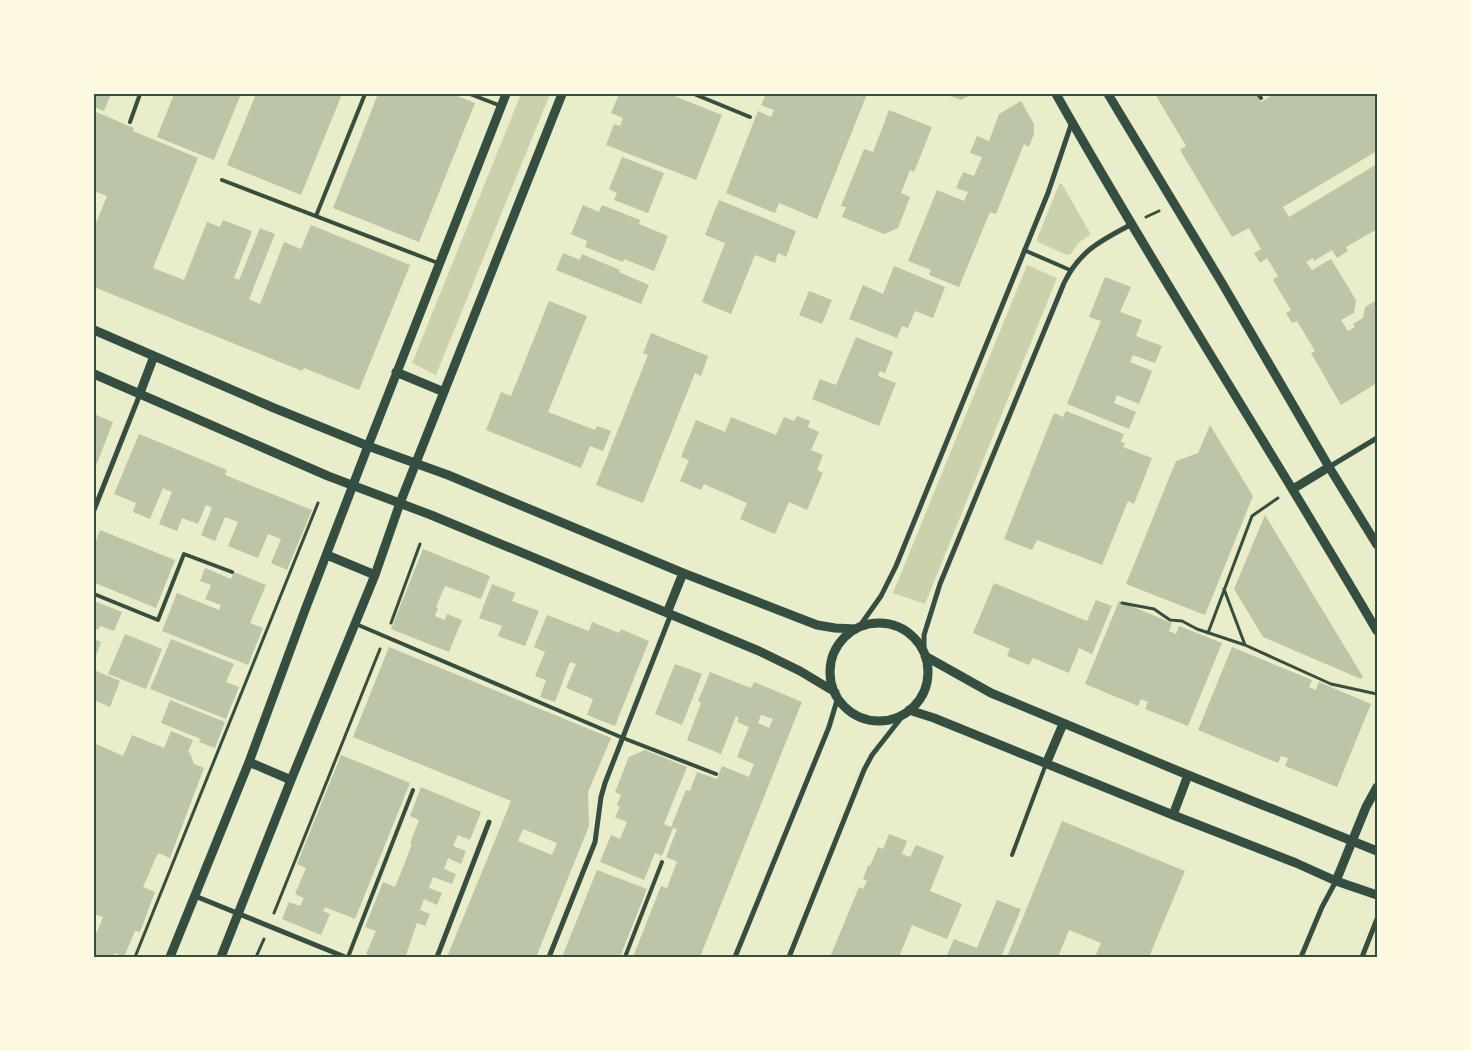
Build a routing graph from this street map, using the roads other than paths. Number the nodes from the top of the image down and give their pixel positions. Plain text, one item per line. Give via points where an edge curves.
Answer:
1 (140, 94) edge
2 (365, 94) edge
3 (470, 94) edge
4 (506, 94) edge
5 (562, 94) edge
6 (694, 94) edge
7 (1056, 94) edge
8 (1108, 94) edge
9 (501, 106) junction
10 (750, 117) dead end
11 (130, 122) dead end
12 (1072, 122) junction
13 (222, 180) dead end
14 (316, 216) junction
15 (1132, 224) junction
16 (1024, 250) junction
17 (438, 263) junction
18 (1070, 270) junction
19 (94, 330) edge
20 (154, 356) junction
21 (396, 372) junction
22 (94, 374) edge
23 (444, 392) junction
24 (140, 393) junction
25 (1377, 438) edge
26 (368, 446) junction
27 (416, 464) junction
28 (1329, 467) junction
29 (353, 485) junction
30 (1293, 489) junction
31 (400, 503) junction
32 (94, 510) edge
33 (1377, 545) edge
34 (327, 555) junction
35 (232, 572) dead end
36 (683, 573) junction
37 (375, 576) junction
38 (94, 594) edge
39 (669, 614) junction
40 (356, 624) junction
41 (858, 628) junction
42 (1377, 631) edge
43 (925, 654) junction
44 (836, 694) junction
45 (907, 712) junction
46 (1063, 724) junction
47 (623, 738) junction
48 (250, 762) junction
49 (1046, 764) junction
50 (716, 774) dead end
51 (1188, 775) junction
52 (291, 780) junction
53 (1377, 787) edge
54 (413, 790) dead end
55 (1173, 815) junction
56 (489, 822) dead end
57 (1353, 841) junction
58 (1377, 851) edge
59 (1012, 855) dead end
60 (662, 862) dead end
61 (1336, 881) junction
62 (1377, 895) edge
63 (195, 896) junction
64 (238, 914) junction
65 (1377, 919) edge
66 (170, 957) edge
67 (221, 957) edge
68 (343, 957) edge
69 (437, 957) edge
70 (549, 957) edge
71 (625, 957) edge
72 (735, 957) edge
73 (789, 957) edge
74 (1301, 957) edge
75 (1362, 957) edge

1 - 11 lane
2 - 14 lane
3 - 9 lane
4 - 9 street
5 - 23 street
6 - 10 lane
7 - 12 street
8 - 28 street
9 - 17 street
12 - 15 street
12 - 16 street
13 - 14 lane
14 - 17 lane
15 - 18 street via 1093,246
15 - 30 street
16 - 18 lane
16 - 41 street via 896,566 884,592
17 - 21 street
18 - 43 street via 940,584 924,635
19 - 20 street
20 - 24 street
20 - 26 street
21 - 23 street
21 - 26 street
22 - 24 street
23 - 27 street
24 - 29 street
24 - 32 street
25 - 28 street
26 - 27 street
26 - 29 street
27 - 31 street
27 - 36 street
28 - 30 street
28 - 33 street
29 - 31 street
29 - 34 street
30 - 42 street
31 - 37 street
31 - 39 street
34 - 37 street
34 - 48 street
35 - 38 lane via 184,554 158,620
36 - 39 street
36 - 41 street via 817,625
37 - 40 street
39 - 44 street via 774,658
39 - 47 street
40 - 47 lane
40 - 52 street
41 - 43 street via 874,623 897,626 910,634
41 - 44 street via 835,651 830,672
43 - 45 street via 928,673 924,689 921,698
43 - 46 street via 984,690
44 - 45 street via 849,710 872,720 889,719
44 - 72 street via 828,727
45 - 49 street via 934,718
45 - 73 street via 872,755 864,770
46 - 49 street
46 - 51 street
47 - 50 lane
47 - 70 street via 602,792 592,852
48 - 52 street
48 - 63 street
49 - 55 street
49 - 59 lane
51 - 55 street
51 - 57 street
52 - 64 street
53 - 57 street
54 - 68 lane
55 - 61 street via 1296,862
56 - 69 street
57 - 58 street
57 - 61 street
60 - 71 lane
61 - 62 street
61 - 74 street
63 - 64 street
63 - 66 street
64 - 67 street
64 - 68 street
65 - 75 street

